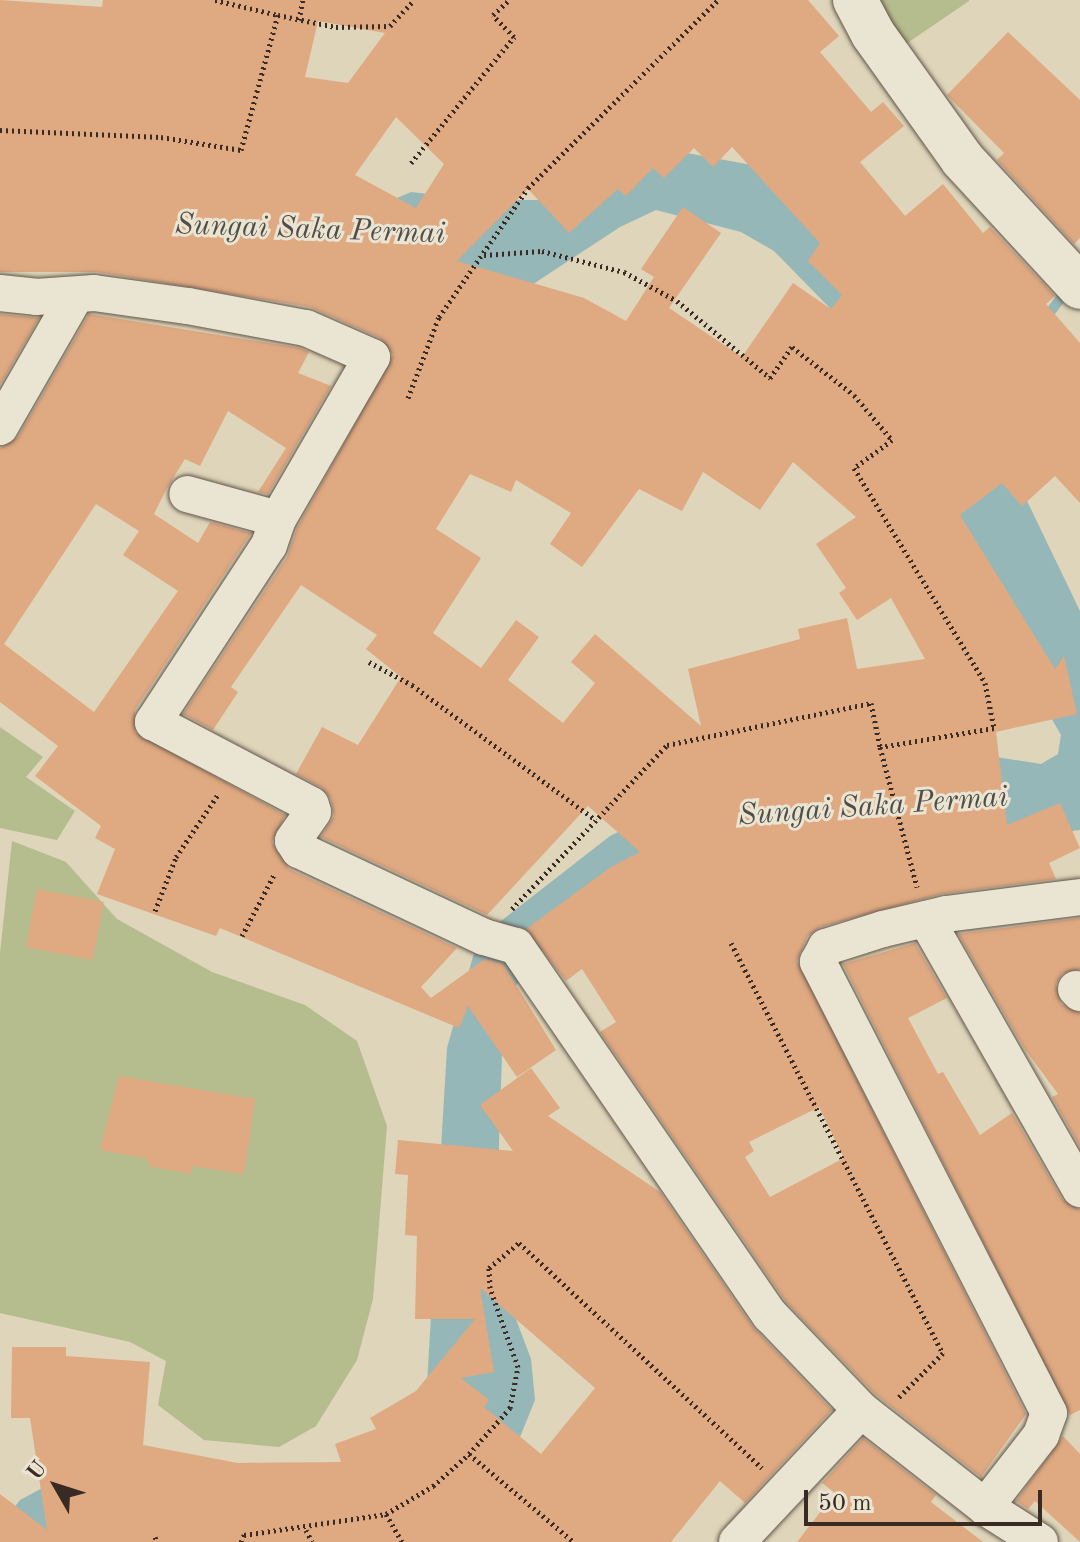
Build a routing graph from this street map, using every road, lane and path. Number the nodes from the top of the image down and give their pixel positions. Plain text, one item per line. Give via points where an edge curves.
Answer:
1 (215, 0) edge
2 (303, 0) edge
3 (414, 0) edge
4 (509, 0) edge
5 (718, 0) edge
6 (855, 0) edge
7 (278, 15) junction
8 (299, 20) junction
9 (0, 130) edge
10 (411, 163) dead end
11 (484, 255) junction
12 (1080, 287) edge
13 (0, 293) edge
14 (76, 295) junction
15 (408, 398) dead end
16 (0, 427) edge
17 (187, 494) dead end
18 (278, 519) junction
19 (369, 662) dead end
20 (880, 747) junction
21 (237, 765) junction
22 (596, 820) junction
23 (293, 841) junction
24 (1080, 897) edge
25 (155, 911) dead end
26 (926, 919) junction
27 (242, 936) dead end
28 (491, 938) junction
29 (731, 943) dead end
30 (1080, 1189) edge
31 (869, 1414) junction
32 (469, 1454) junction
33 (784, 1488) junction
34 (985, 1507) junction
35 (386, 1514) junction
36 (306, 1530) junction
37 (241, 1542) edge
38 (312, 1542) edge
39 (402, 1542) edge
40 (574, 1542) edge
41 (737, 1542) edge
42 (1040, 1542) edge

1 - 7 path
2 - 8 path
3 - 8 path via 390,26 336,27
4 - 10 path via 493,15 514,37
5 - 11 path via 528,188
6 - 12 street via 873,34 962,159
7 - 8 path
7 - 9 path via 241,150 161,137
11 - 15 path via 439,317
11 - 20 path via 542,251 624,272 677,301 770,378 792,347 854,395 892,440 854,468 985,683 994,728
13 - 14 street
14 - 16 street
14 - 18 street via 188,306 306,328 372,357
17 - 18 street
18 - 21 street via 269,545 153,722
19 - 22 path via 412,685
20 - 22 path via 871,703 667,745
20 - 26 path
21 - 23 street via 314,808
21 - 25 path via 176,857
22 - 28 path
23 - 27 path
23 - 28 street via 299,850
24 - 26 street
26 - 30 street
26 - 34 street via 832,944 818,962 1049,1413 1041,1435
28 - 31 street via 770,1315
29 - 31 path via 943,1353
31 - 33 street
31 - 34 street
32 - 33 path via 510,1408 518,1367 490,1288 489,1268 519,1243
32 - 35 path via 433,1486
32 - 40 path
33 - 41 street
34 - 42 street
35 - 36 path
35 - 39 path
36 - 37 path via 244,1535
36 - 38 path

